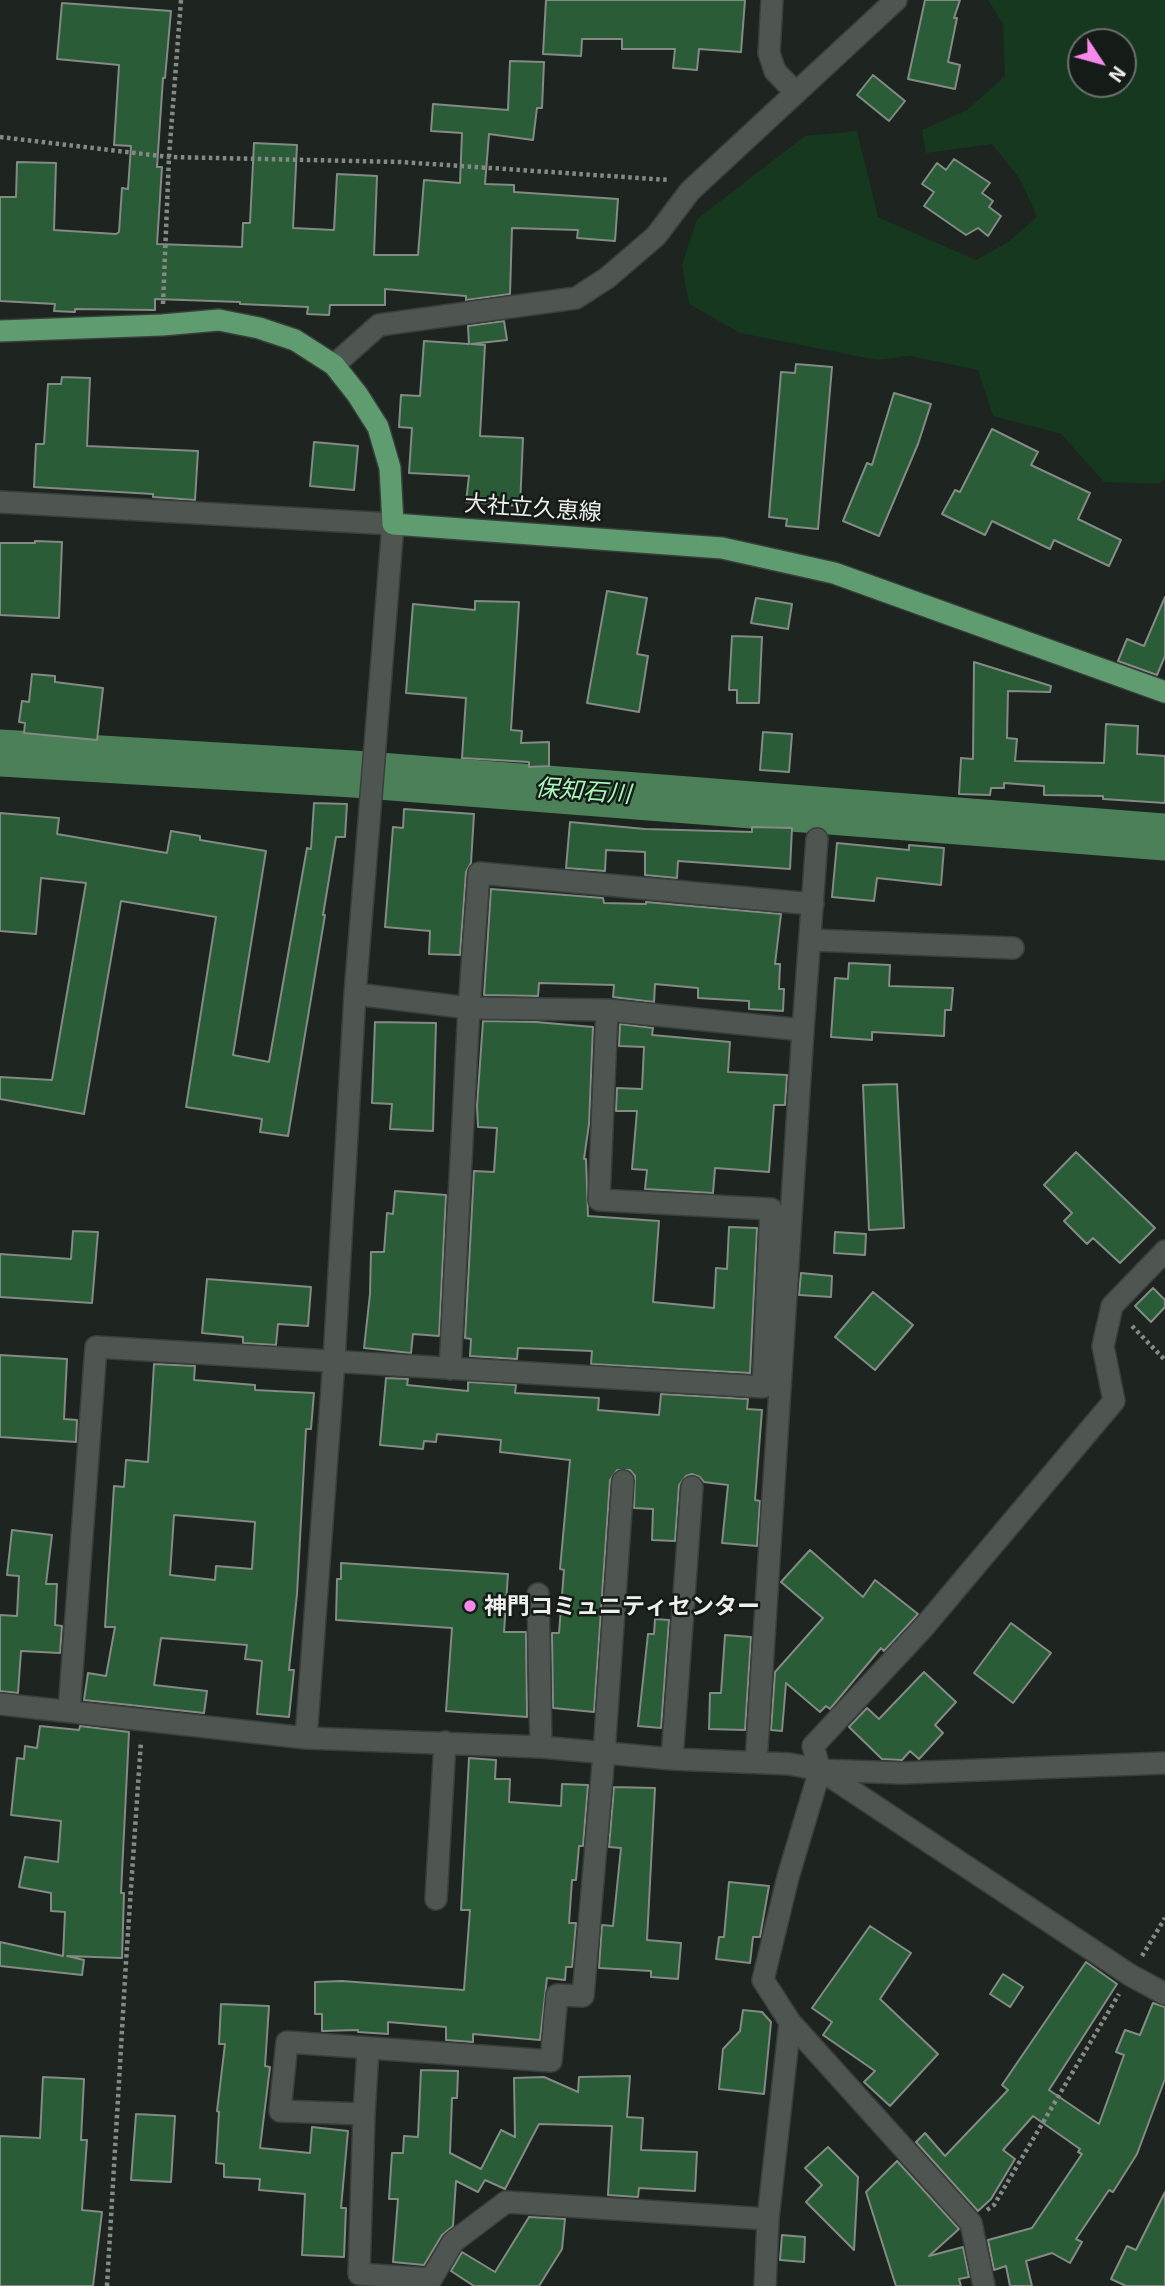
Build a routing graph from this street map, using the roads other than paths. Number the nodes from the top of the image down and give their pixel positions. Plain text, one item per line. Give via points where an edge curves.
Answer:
1 (772, 0) edge
2 (896, 0) edge
3 (796, 93) junction
4 (0, 331) edge
5 (334, 365) junction
6 (0, 502) edge
7 (393, 524) junction
8 (1165, 692) edge
9 (817, 839) dead end
10 (813, 904) junction
11 (810, 940) junction
12 (1013, 948) dead end
13 (355, 994) junction
14 (468, 1008) junction
15 (607, 1010) junction
16 (803, 1030) junction
17 (1165, 1251) edge
18 (334, 1361) junction
19 (450, 1369) junction
20 (772, 1369) junction
21 (623, 1481) dead end
22 (692, 1487) dead end
23 (538, 1594) dead end
24 (0, 1704) edge
25 (69, 1710) junction
26 (306, 1738) junction
27 (445, 1742) junction
28 (541, 1747) junction
29 (604, 1753) junction
30 (672, 1759) junction
31 (756, 1762) junction
32 (1165, 1763) edge
33 (820, 1770) junction
34 (436, 1899) dead end
35 (1165, 1994) edge
36 (790, 2022) junction
37 (368, 2050) junction
38 (364, 2114) junction
39 (768, 2219) junction
40 (429, 2283) edge
41 (765, 2286) edge
42 (984, 2286) edge

1 - 3 street via 769,53 775,71
2 - 3 street
3 - 5 street via 690,191 656,236 576,298 379,325
4 - 5 main road via 219,320 295,340
5 - 7 main road via 378,427 390,468
6 - 7 street
7 - 8 main road, 大社立久恵線 via 722,548 834,573
7 - 13 street
9 - 10 street
10 - 11 street
10 - 14 street via 479,873
11 - 12 street
11 - 16 street
13 - 14 street
13 - 18 street
14 - 15 street
14 - 19 street
15 - 16 street
15 - 20 street via 599,1200 771,1209
16 - 20 street
17 - 33 street via 1112,1306 1103,1346 1114,1401 923,1628 813,1746
18 - 19 street
18 - 25 street via 96,1347
18 - 26 street
19 - 20 street via 763,1388
20 - 31 street
21 - 29 street
22 - 30 street
23 - 28 street
24 - 25 street
25 - 26 street
26 - 27 street
27 - 28 street
27 - 34 street
28 - 29 street
29 - 30 street
29 - 37 street via 583,1996 557,1995 551,2061
30 - 31 street
31 - 33 street
32 - 33 street via 901,1773
33 - 35 street
33 - 36 street via 763,1980
36 - 39 street
36 - 42 street via 971,2223
37 - 38 street
37 - 38 street via 287,2042 279,2111
38 - 40 street via 359,2274
39 - 40 street via 506,2202 453,2242
39 - 41 street

